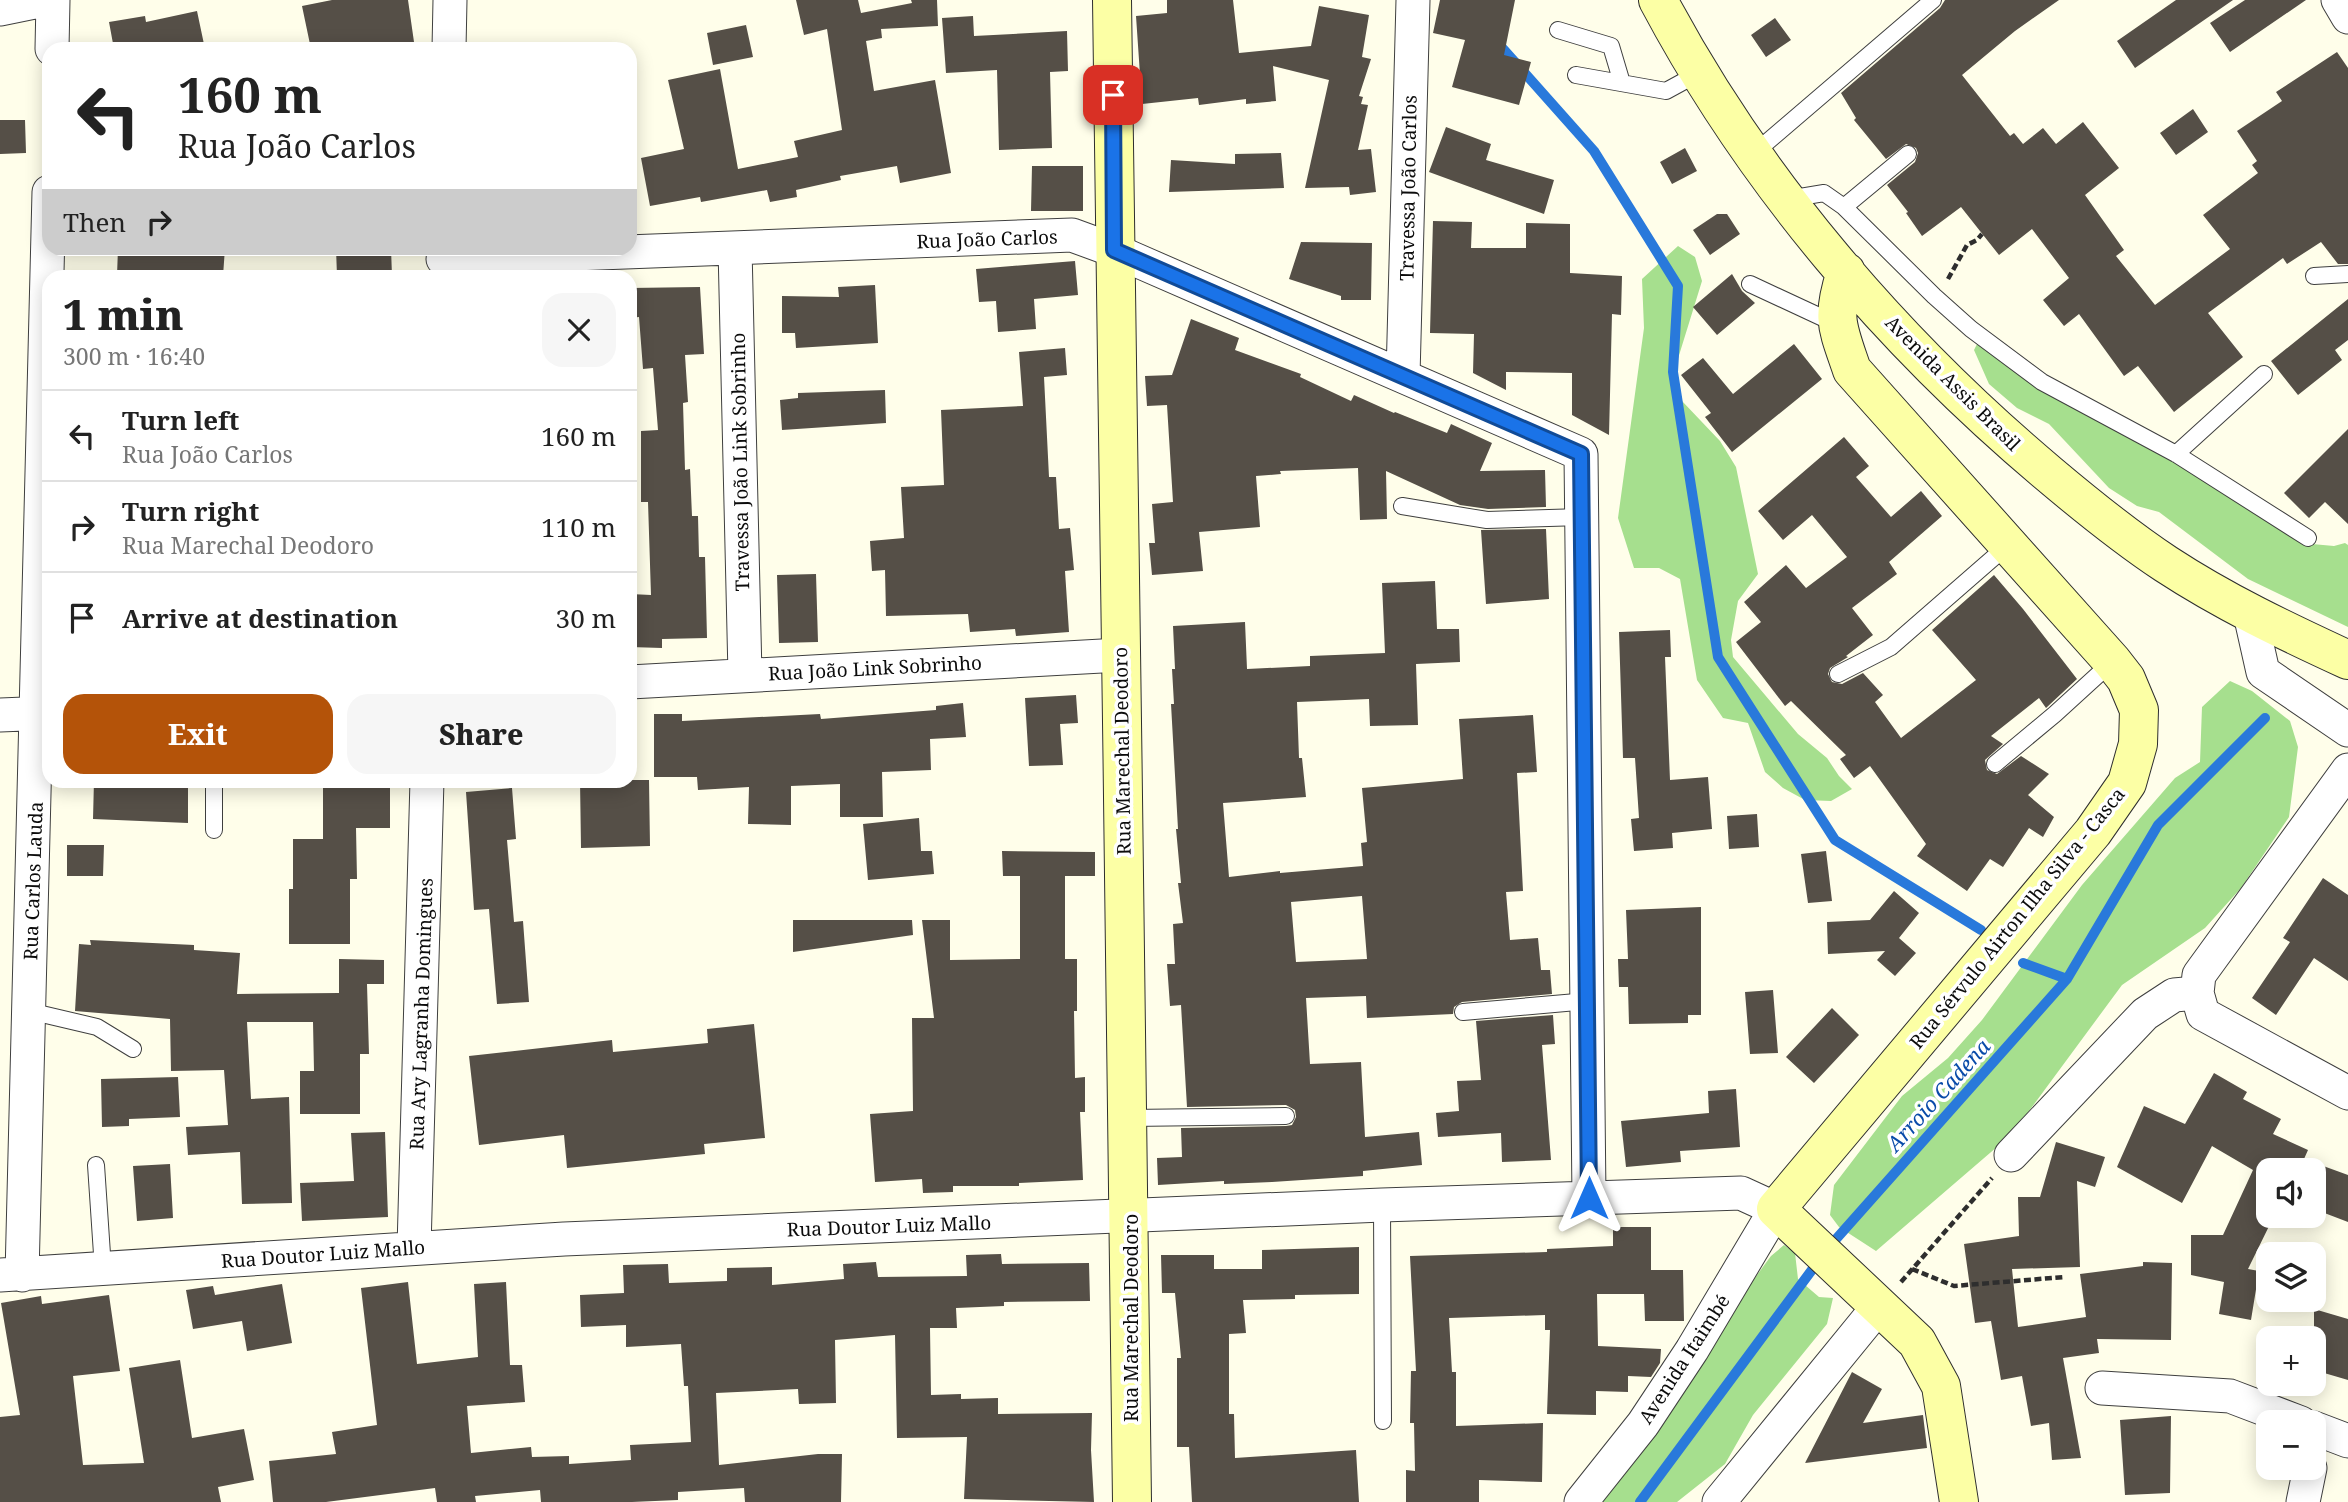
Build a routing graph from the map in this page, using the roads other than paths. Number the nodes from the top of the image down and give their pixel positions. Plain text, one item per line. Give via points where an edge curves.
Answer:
1 (44, 0) edge
2 (53, 0) edge
3 (450, 0) edge
4 (1112, 0) edge
5 (1413, 0) edge
6 (1658, 0) edge
7 (1933, 0) edge
8 (2338, 0) edge
9 (0, 9) edge
10 (2348, 17) edge
11 (1558, 30) dead end
12 (52, 42) edge
13 (449, 42) edge
14 (1699, 74) junction
15 (1576, 75) dead end
16 (1622, 83) junction
17 (1908, 154) dead end
18 (1752, 155) junction
19 (1786, 200) junction
20 (1844, 206) junction
21 (735, 248) junction
22 (1114, 250) junction
23 (637, 252) edge
24 (555, 256) edge
25 (442, 261) edge
26 (1846, 272) junction
27 (2348, 274) edge
28 (2314, 276) dead end
29 (1750, 284) dead end
30 (1836, 324) junction
31 (2264, 374) dead end
32 (1403, 376) junction
33 (2176, 454) junction
34 (1402, 506) dead end
35 (1582, 516) junction
36 (2308, 538) dead end
37 (2008, 545) junction
38 (2250, 614) junction
39 (1119, 655) junction
40 (2348, 660) edge
41 (2112, 661) junction
42 (1838, 674) dead end
43 (746, 675) junction
44 (637, 682) edge
45 (42, 714) edge
46 (0, 715) edge
47 (2348, 730) edge
48 (42, 735) edge
49 (1995, 764) dead end
50 (2348, 770) edge
51 (214, 788) edge
52 (427, 788) edge
53 (214, 830) dead end
54 (2197, 993) junction
55 (1588, 1001) junction
56 (29, 1012) junction
57 (1463, 1012) dead end
58 (133, 1049) dead end
59 (2348, 1093) edge
60 (1286, 1116) dead end
61 (1129, 1118) junction
62 (2011, 1155) road end
63 (96, 1166) dead end
64 (1589, 1198) junction
65 (1382, 1205) junction
66 (1131, 1216) junction
67 (1783, 1216) junction
68 (414, 1248) junction
69 (103, 1269) junction
70 (11, 1275) edge
71 (1879, 1306) junction
72 (2102, 1388) dead end
73 (2262, 1410) edge
74 (1383, 1421) dead end
75 (2326, 1436) edge
76 (2348, 1441) edge
77 (2308, 1480) edge
78 (1132, 1502) edge
79 (1580, 1502) edge
80 (1719, 1502) edge
81 (1959, 1502) edge
82 (2303, 1502) edge

1 - 9 street
2 - 12 street
3 - 13 street
4 - 22 street, Rua Marechal Deodoro
5 - 32 street, Travessa João Carlos
6 - 14 street, Avenida Assis Brasil
7 - 18 lane
8 - 10 street
11 - 16 lane via 1611,46
14 - 16 lane via 1666,91
14 - 18 street, Avenida Assis Brasil
15 - 16 lane
17 - 20 lane
18 - 19 street, Avenida Assis Brasil
19 - 20 lane via 1824,193
19 - 26 street, Avenida Assis Brasil
20 - 33 lane via 1971,330 2042,382
21 - 22 street, Rua João Carlos via 1072,235
21 - 23 street, Rua João Carlos
21 - 43 street, Travessa João Link Sobrinho
22 - 32 street, Rua João Carlos
22 - 39 street, Rua Marechal Deodoro
24 - 25 street, Rua João Carlos
26 - 30 street, Rua Sérvulo Airton Ilha Silva - Casca via 1838,295
26 - 38 street, Avenida Assis Brasil via 1916,350 2008,439 2102,519
27 - 28 lane
29 - 30 lane
30 - 37 street, Rua Sérvulo Airton Ilha Silva - Casca via 1852,370
31 - 33 lane
32 - 35 street, Rua João Carlos via 1581,454
33 - 36 lane
34 - 35 lane via 1487,520
35 - 55 street, Rua João Carlos
37 - 41 street, Rua Sérvulo Airton Ilha Silva - Casca
37 - 42 lane via 1891,647
38 - 40 street, Avenida Assis Brasil
38 - 47 street via 2263,672
39 - 43 street, Rua João Link Sobrinho
39 - 61 street, Rua Marechal Deodoro
41 - 49 lane
41 - 67 street, Rua Sérvulo Airton Ilha Silva - Casca via 2126,679 2138,710 2138,744 2127,783 2094,832
43 - 44 street, Rua João Link Sobrinho
45 - 46 street
48 - 56 street, Rua Carlos Lauda
50 - 54 street via 2199,975
51 - 53 lane
52 - 68 street, Rua Ary Lagranha Domingues
54 - 59 street via 2203,1014
54 - 62 street via 2174,995 2144,1014
55 - 57 lane
55 - 64 street, Rua João Carlos
56 - 58 lane via 97,1027
56 - 70 street, Rua Carlos Lauda
60 - 61 lane
61 - 66 street, Rua Marechal Deodoro
63 - 69 lane
64 - 65 street, Rua Doutor Luiz Mallo
64 - 67 street, Rua Doutor Luiz Mallo via 1741,1193
65 - 66 street, Rua Doutor Luiz Mallo
65 - 74 lane
66 - 68 street, Rua Doutor Luiz Mallo
66 - 78 street, Rua Marechal Deodoro
67 - 71 street
67 - 79 street, Avenida Itaimbé via 1643,1424
68 - 69 street, Rua Doutor Luiz Mallo
69 - 70 street, Rua Doutor Luiz Mallo
71 - 80 street
71 - 81 street via 1917,1342 1941,1387
72 - 73 street via 2230,1396
75 - 76 street
77 - 82 street

